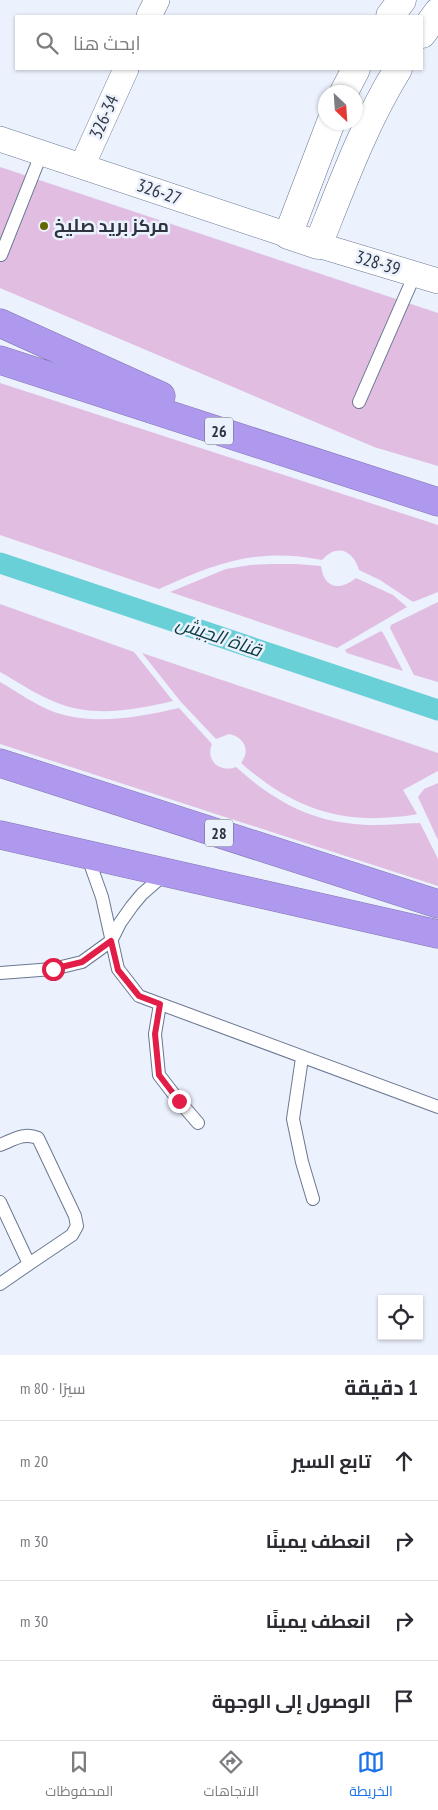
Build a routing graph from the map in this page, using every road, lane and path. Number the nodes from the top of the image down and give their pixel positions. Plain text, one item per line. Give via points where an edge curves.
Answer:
1 (156, 0) edge
2 (402, 0) edge
3 (438, 12) edge
4 (149, 15) edge
5 (391, 15) edge
6 (423, 33) edge
7 (126, 70) edge
8 (355, 70) edge
9 (397, 70) edge
10 (348, 85) edge
11 (328, 130) edge
12 (0, 139) edge
13 (42, 152) junction
14 (82, 166) junction
15 (288, 235) junction
16 (318, 245) junction
17 (1, 255) edge
18 (414, 274) junction
19 (438, 281) edge
20 (0, 323) edge
21 (0, 360) edge
22 (359, 402) dead end
23 (286, 452) junction
24 (438, 502) edge
25 (0, 763) edge
26 (0, 835) edge
27 (86, 855) junction
28 (166, 873) junction
29 (438, 904) edge
30 (438, 934) edge
31 (111, 941) junction
32 (0, 973) edge
33 (160, 1004) junction
34 (302, 1058) junction
35 (438, 1107) edge
36 (198, 1123) dead end
37 (0, 1145) edge
38 (314, 1199) dead end
39 (0, 1202) edge
40 (29, 1264) junction
41 (0, 1282) edge

1 - 4 street
2 - 5 street
3 - 6 street
7 - 14 street, 326-34
8 - 10 street
9 - 16 street via 359,143
11 - 15 street
12 - 13 street, 326-27
13 - 14 street, 326-27
13 - 17 lane
14 - 15 street, 326-27
15 - 16 street, 326-27
16 - 18 street, 328-39
18 - 19 street, 328-39
18 - 22 lane
20 - 23 highway
21 - 23 highway, 26
23 - 24 highway, 26
25 - 29 highway, 28
26 - 27 highway
27 - 28 highway
27 - 31 lane via 102,897
28 - 30 highway
28 - 31 lane via 132,906
31 - 32 lane via 82,962 53,969
31 - 33 lane via 118,970 139,996
33 - 34 lane
33 - 36 lane via 155,1034 159,1075
34 - 35 lane
34 - 38 lane via 293,1119
37 - 40 lane via 22,1136 38,1138 75,1216 77,1226 72,1235
39 - 40 lane
40 - 41 lane

